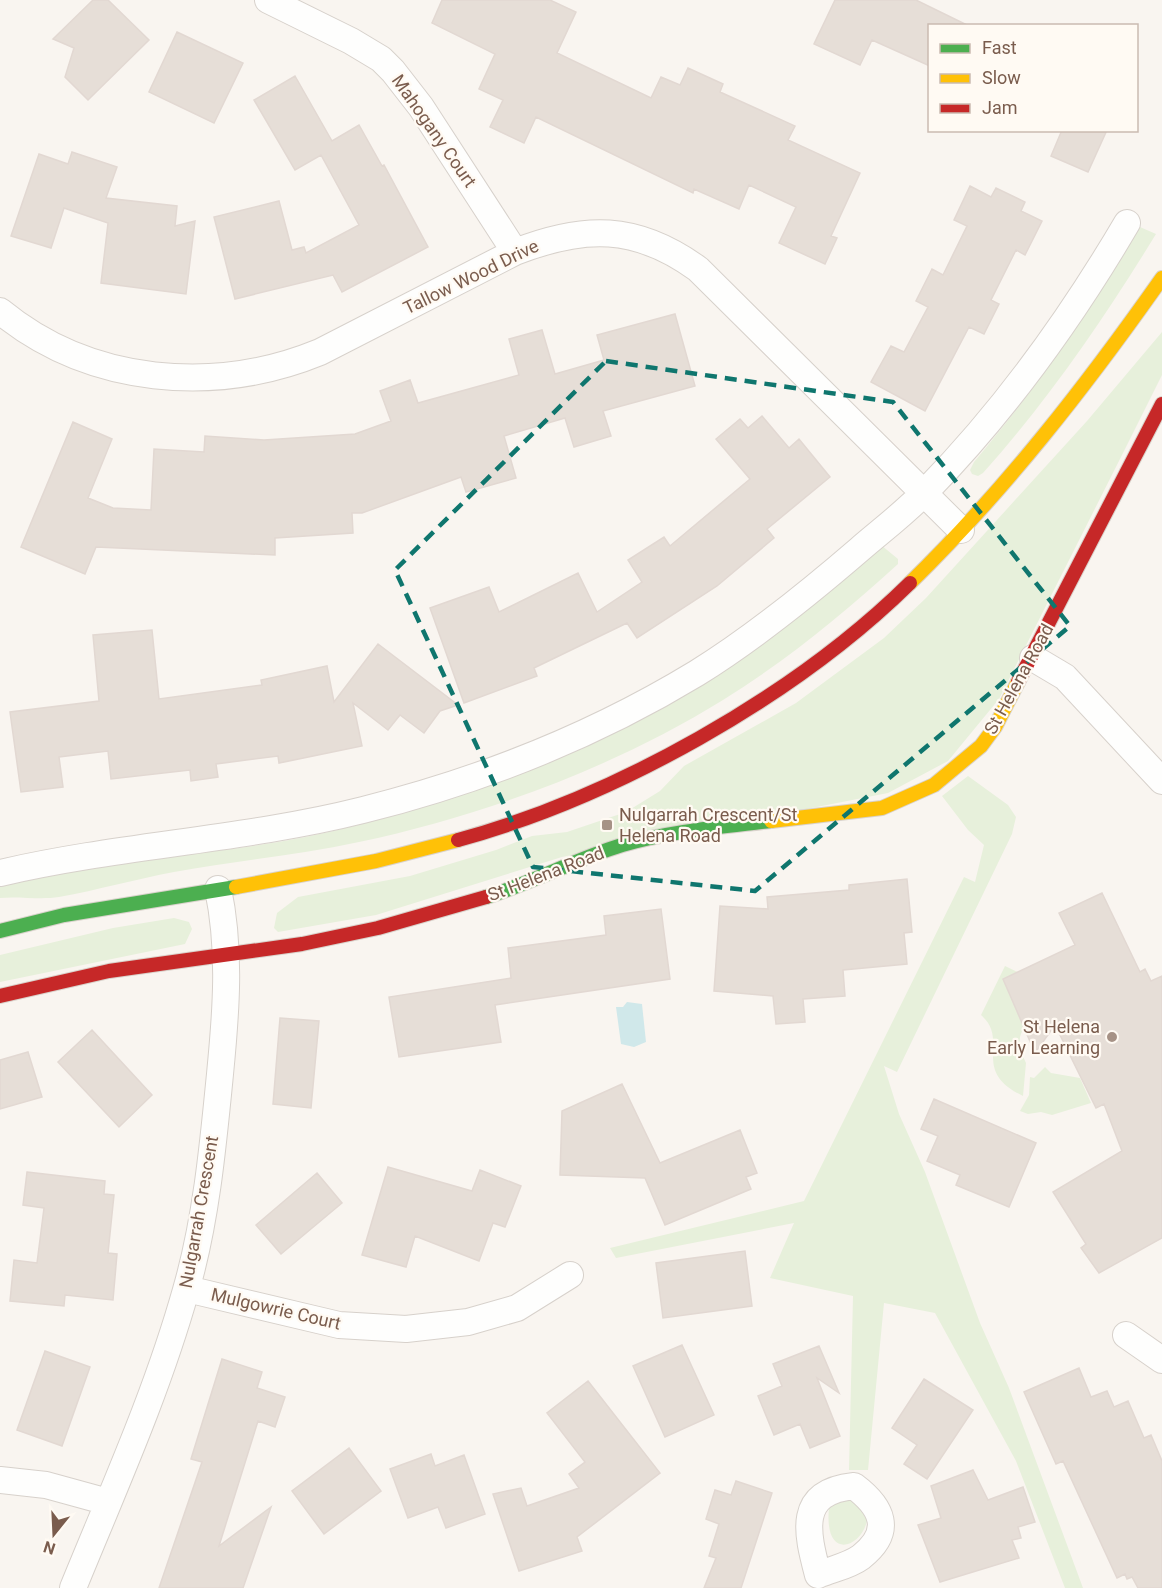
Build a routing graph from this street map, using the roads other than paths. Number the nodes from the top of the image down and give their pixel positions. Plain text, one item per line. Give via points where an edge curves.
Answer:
1 (268, 0) edge
2 (1127, 223) dead end
3 (515, 252) junction
4 (1162, 278) edge
5 (0, 311) edge
6 (1162, 404) edge
7 (924, 494) junction
8 (961, 530) junction
9 (1033, 657) junction
10 (1162, 781) edge
11 (0, 873) edge
12 (218, 888) junction
13 (0, 931) edge
14 (226, 955) junction
15 (0, 996) edge
16 (570, 1275) dead end
17 (187, 1289) junction
18 (1126, 1335) dead end
19 (1162, 1360) edge
20 (0, 1480) edge
21 (108, 1502) junction
22 (72, 1588) edge

1 - 3 street, Mahogany Court via 351,40 393,71 421,107
2 - 7 street via 1086,291 1024,378
3 - 5 street, Tallow Wood Drive via 320,352 264,371 232,376 169,378 102,365 38,337
3 - 7 street, Tallow Wood Drive via 562,236 602,232 642,239 681,257 735,303
4 - 8 street via 1064,412
6 - 9 street, St Helena Road
7 - 8 street, Tallow Wood Drive
7 - 11 street via 798,601 697,672 601,725 528,756 426,792 300,824
8 - 12 street via 906,588 806,670 768,697 646,764 565,801 449,843 366,863
9 - 10 street via 1065,677
9 - 14 street, St Helena Road via 995,727 968,759 934,785 882,808 658,835 421,918 302,944
12 - 13 street
12 - 14 street, Nulgarrah Crescent
14 - 15 street, St Helena Road via 110,971
14 - 17 street, Nulgarrah Crescent via 218,1090 206,1192
16 - 17 street, Mulgowrie Court via 517,1308 468,1322 406,1329 339,1325
17 - 21 street, Nulgarrah Crescent via 152,1394
18 - 19 street
20 - 21 street via 46,1485
21 - 22 street, Nulgarrah Crescent

